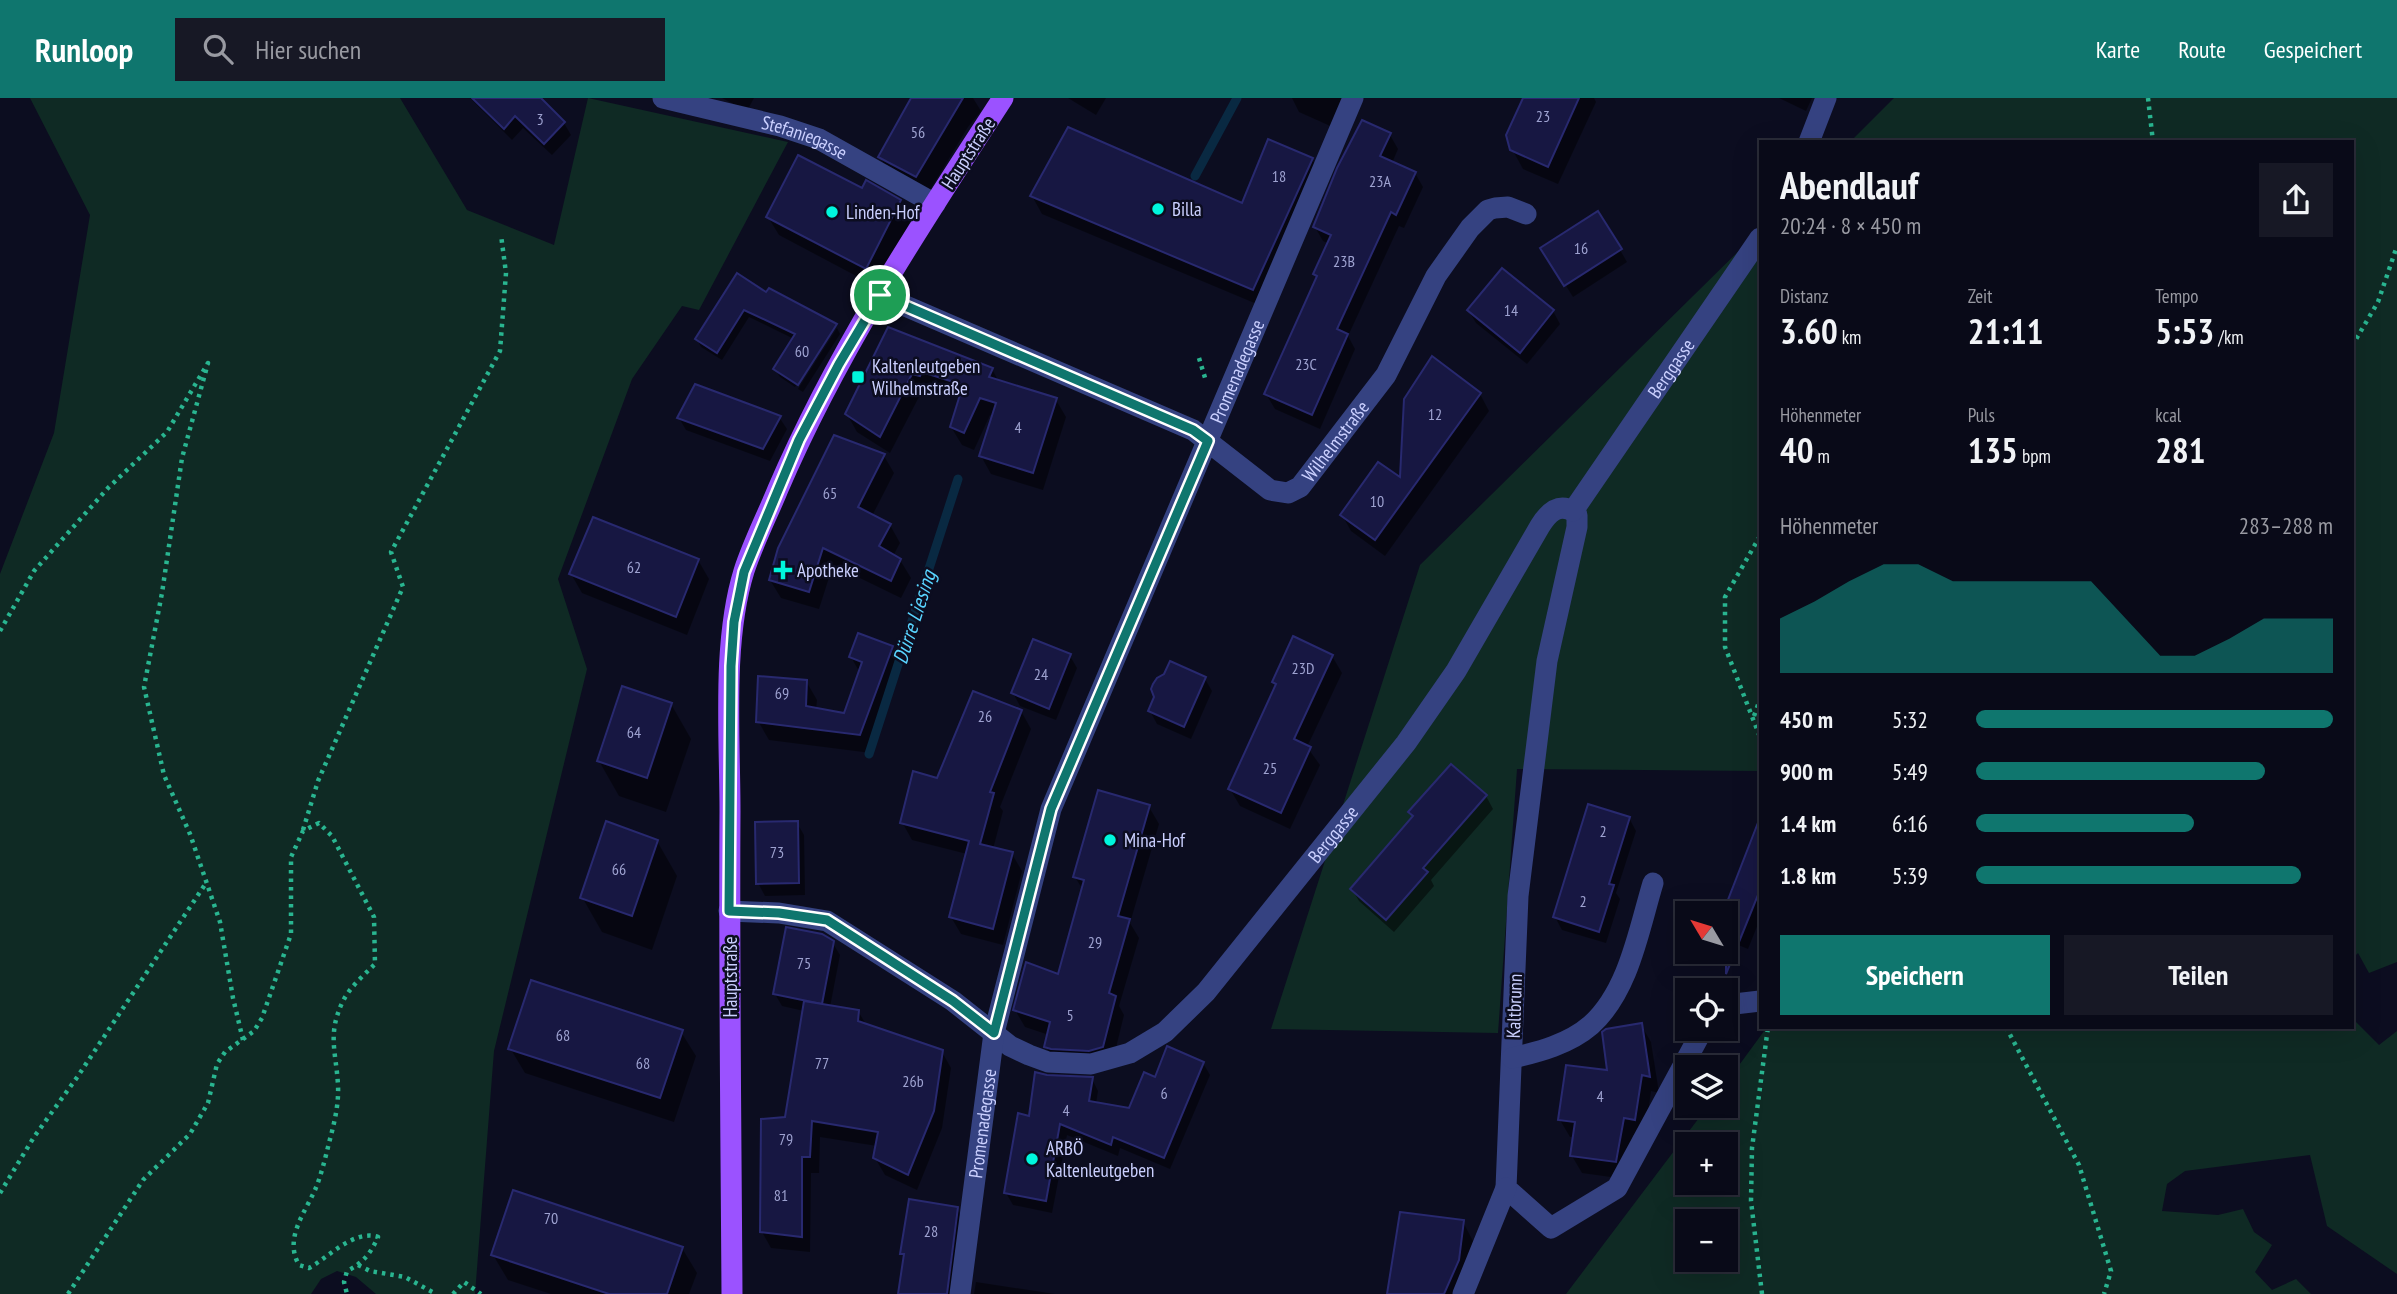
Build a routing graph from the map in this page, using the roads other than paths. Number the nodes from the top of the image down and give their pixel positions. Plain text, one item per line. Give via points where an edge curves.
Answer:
1 (663, 98) edge
2 (1003, 98) edge
3 (1353, 98) edge
4 (1826, 98) edge
5 (1810, 140) edge
6 (935, 204) junction
7 (1526, 214) dead end
8 (1759, 239) edge
9 (880, 295) junction
10 (1208, 441) junction
11 (1573, 511) junction
12 (1653, 883) dead end
13 (729, 911) junction
14 (1759, 1001) edge
15 (1738, 1004) edge
16 (994, 1033) junction
17 (1697, 1041) edge
18 (1512, 1058) junction
19 (1506, 1188) junction
20 (732, 1294) edge
21 (960, 1294) edge
22 (1463, 1294) edge

1 - 6 street, Stefaniegasse via 820,139
2 - 6 main road, Hauptstraße
3 - 10 street, Promenadegasse
4 - 5 street
6 - 9 main road, Hauptstraße
7 - 10 street, Wilhelmstraße via 1495,208 1470,228 1436,276 1386,375 1300,487 1288,493 1270,490
8 - 11 street, Berggasse
9 - 10 street, Wilhelmstraße via 1193,430
9 - 13 main road, Hauptstraße via 799,440 744,572 731,666
10 - 16 street, Promenadegasse via 1051,809
11 - 16 street, Berggasse via 1560,508 1546,516 1456,671 1406,743 1206,992 1165,1032 1130,1053 1091,1063 1048,1062
11 - 18 street, Kaltbrunn via 1577,527 1547,661 1518,897
12 - 18 street via 1626,969 1606,1008 1567,1040
13 - 16 street, Berggasse via 827,920 953,1001
13 - 20 main road, Hauptstraße
14 - 15 street
16 - 21 street, Promenadegasse
17 - 19 street via 1617,1188 1550,1228
18 - 19 street, Kaltbrunn
19 - 22 street, Kaltbrunn

